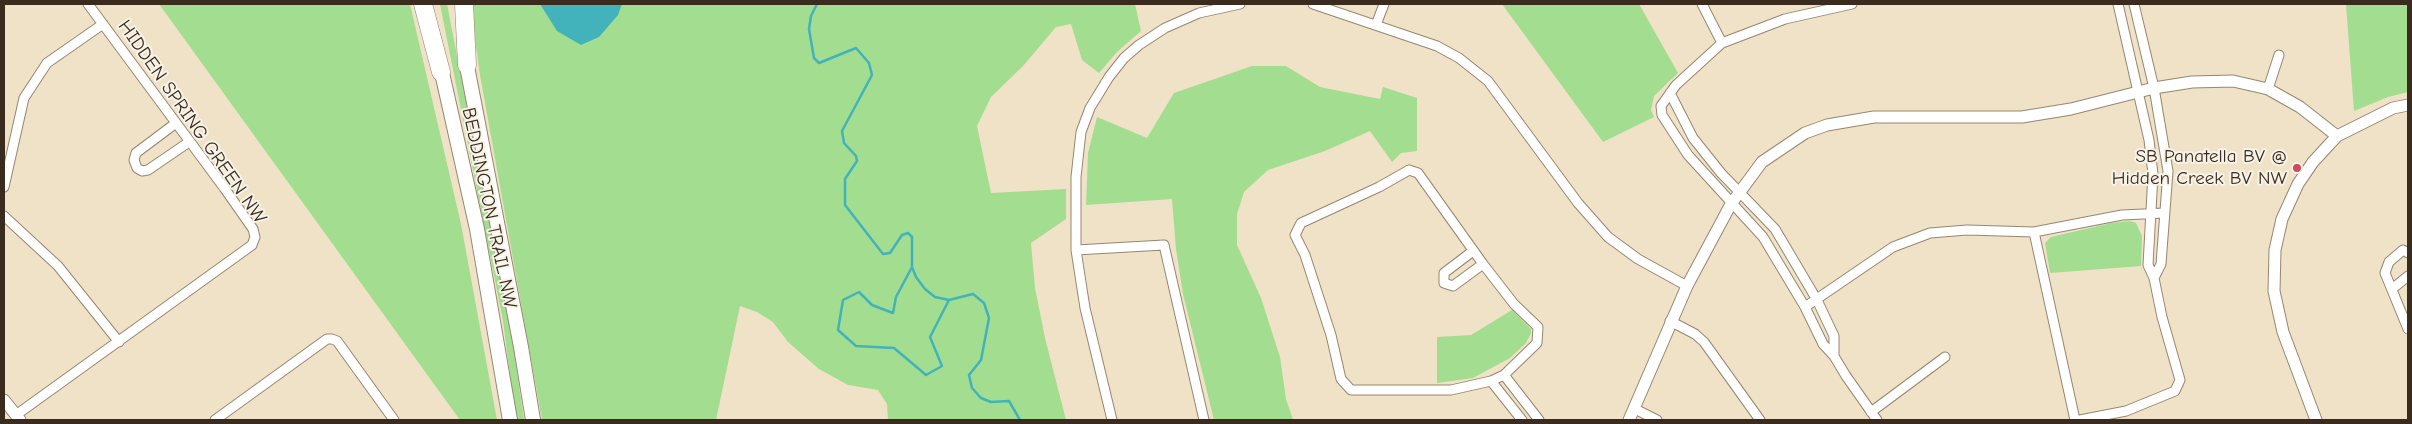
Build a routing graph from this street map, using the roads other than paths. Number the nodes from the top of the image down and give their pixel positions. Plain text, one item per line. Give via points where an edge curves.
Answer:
1 (88, 4) edge
2 (422, 4) edge
3 (429, 4) edge
4 (456, 4) edge
5 (464, 4) edge
6 (1240, 4) edge
7 (1313, 4) edge
8 (1384, 4) edge
9 (1702, 4) edge
10 (1852, 4) edge
11 (2118, 4) edge
12 (2134, 4) edge
13 (103, 24) junction
14 (1376, 25) junction
15 (1722, 42) junction
16 (2278, 55) dead end
17 (466, 65) junction
18 (441, 72) junction
19 (2154, 88) junction
20 (2268, 89) junction
21 (2138, 91) junction
22 (1670, 93) junction
23 (2408, 105) edge
24 (176, 123) junction
25 (2337, 136) junction
26 (189, 142) junction
27 (4, 187) edge
28 (1739, 192) junction
29 (1731, 204) junction
30 (2150, 212) junction
31 (2164, 213) junction
32 (4, 216) edge
33 (2034, 232) junction
34 (1076, 250) junction
35 (1473, 251) junction
36 (2408, 253) edge
37 (1483, 264) junction
38 (2408, 276) edge
39 (2154, 278) junction
40 (1686, 286) junction
41 (2392, 289) junction
42 (1817, 300) junction
43 (1806, 307) junction
44 (1670, 322) junction
45 (2408, 329) edge
46 (118, 342) junction
47 (1834, 356) junction
48 (1945, 357) dead end
49 (1504, 375) junction
50 (1491, 381) junction
51 (4, 400) edge
52 (1635, 409) junction
53 (1871, 412) junction
54 (18, 418) edge
55 (215, 420) edge
56 (394, 420) edge
57 (510, 420) edge
58 (533, 420) edge
59 (1112, 420) edge
60 (1204, 420) edge
61 (1522, 420) edge
62 (1539, 420) edge
63 (1629, 420) edge
64 (1656, 420) edge
65 (1760, 420) edge
66 (1877, 420) edge
67 (2075, 420) edge
68 (2080, 420) edge
69 (2316, 420) edge

1 - 13 street
2 - 18 highway
3 - 18 main road, BEDDINGTON TRAIL NW
4 - 17 main road, BEDDINGTON TRAIL NW
5 - 17 highway
6 - 34 street via 1199,13 1165,28 1132,52 1108,77 1081,132 1076,177
7 - 14 street
8 - 14 street
9 - 15 street
10 - 15 street via 1785,18
11 - 21 street
12 - 19 street
13 - 24 street, HIDDEN SPRING GREEN NW
13 - 27 street, HIDDEN SPRING GREEN NW via 47,63 24,98
14 - 40 street via 1437,46 1459,58 1488,81 1578,203 1608,237 1638,259
15 - 22 street
16 - 20 street
17 - 58 main road, BEDDINGTON TRAIL NW via 515,310
18 - 57 main road, BEDDINGTON TRAIL NW via 477,229
19 - 20 street via 2192,82 2233,81
19 - 21 street
19 - 31 street via 2168,171
20 - 25 street via 2300,107
21 - 28 street via 2071,109 2022,117 1874,117 1827,125 1804,133 1762,162
21 - 30 street via 2150,140 2153,174
22 - 28 street via 1693,138
22 - 29 street via 1661,106 1662,115 1688,155
23 - 25 street via 2393,108
24 - 26 street, HIDDEN SPRING GREEN NW
24 - 26 street via 136,153 137,168 148,170
25 - 69 street via 2298,184 2282,219 2275,250 2274,291 2283,332
26 - 46 street, HIDDEN SPRING GREEN NW via 253,229 255,237 252,245
28 - 29 street
28 - 42 street via 1775,229
29 - 40 street
29 - 43 street via 1764,237
30 - 31 street
30 - 33 street via 2093,219
30 - 39 street via 2148,265
31 - 39 street via 2160,264
32 - 46 street via 58,266
33 - 42 street via 1967,230 1930,233 1893,247
33 - 67 street
34 - 59 street via 1085,308
34 - 60 street via 1164,245
35 - 37 street
35 - 37 street via 1444,273 1444,283 1453,286
35 - 50 street via 1418,173 1409,170 1301,224 1295,235 1331,335 1341,379 1351,390 1451,390
36 - 41 street via 2403,250 2386,268
37 - 49 street via 1514,304 1538,327 1537,343
38 - 41 street
39 - 68 street via 2180,380 2175,391 2126,411
40 - 44 street
41 - 45 street
42 - 43 street
42 - 47 street via 1834,336
43 - 47 street via 1822,344
44 - 52 street
44 - 65 street via 1704,342
46 - 54 street, HIDDEN SPRING GREEN NW
47 - 53 street
48 - 53 street
49 - 50 street
49 - 62 street
50 - 61 street
51 - 54 street
52 - 63 street
52 - 64 street
53 - 66 street
55 - 56 street via 327,339 337,340

